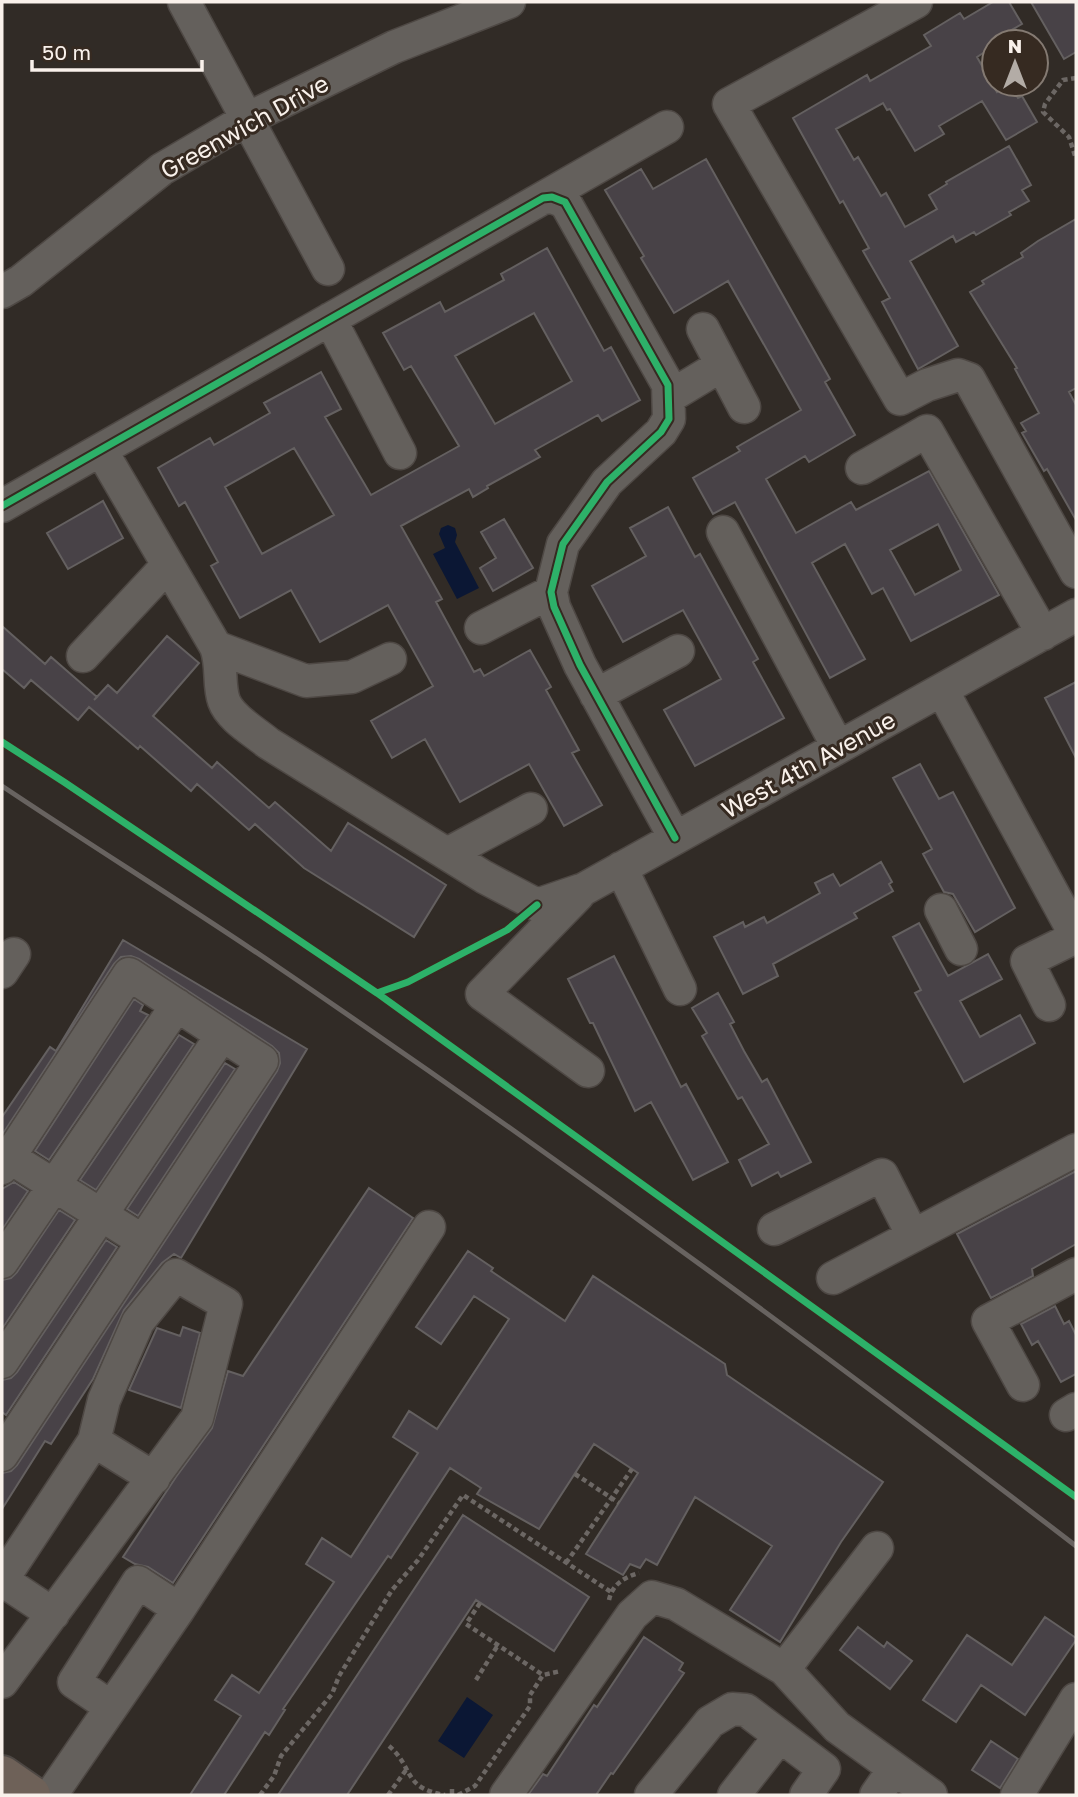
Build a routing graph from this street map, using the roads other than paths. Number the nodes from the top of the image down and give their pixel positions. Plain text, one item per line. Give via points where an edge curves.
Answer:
1 (184, 2) edge
2 (509, 2) edge
3 (916, 2) edge
4 (247, 119) junction
5 (667, 127) dead end
6 (543, 198) junction
7 (328, 268) dead end
8 (2, 292) edge
9 (330, 319) junction
10 (703, 329) dead end
11 (722, 366) junction
12 (669, 397) junction
13 (744, 407) dead end
14 (101, 450) junction
15 (400, 453) dead end
16 (862, 468) dead end
17 (2, 506) edge
18 (723, 532) dead end
19 (168, 565) junction
20 (1076, 572) edge
21 (551, 592) junction
22 (1076, 615) edge
23 (481, 628) dead end
24 (1043, 634) junction
25 (216, 647) junction
26 (678, 651) dead end
27 (83, 656) dead end
28 (390, 659) dead end
29 (942, 690) junction
30 (596, 695) junction
31 (838, 747) junction
32 (531, 809) dead end
33 (675, 838) junction
34 (447, 854) junction
35 (621, 868) junction
36 (584, 889) junction
37 (941, 910) dead end
38 (1076, 936) edge
39 (961, 949) dead end
40 (680, 989) dead end
41 (1049, 1004) dead end
42 (177, 1005) junction
43 (222, 1035) junction
44 (588, 1071) dead end
45 (1076, 1150) edge
46 (5, 1163) edge
47 (54, 1185) junction
48 (101, 1215) junction
49 (429, 1227) dead end
50 (774, 1229) dead end
51 (913, 1236) junction
52 (143, 1241) junction
53 (2, 1262) edge
54 (1076, 1274) edge
55 (833, 1278) dead end
56 (2, 1362) edge
57 (1023, 1385) dead end
58 (7, 1436) edge
59 (94, 1441) junction
60 (155, 1478) junction
61 (877, 1548) dead end
62 (2, 1580) edge
63 (179, 1609) junction
64 (52, 1614) junction
65 (784, 1669) junction
66 (2, 1682) edge
67 (1076, 1699) edge
68 (111, 1707) junction
69 (837, 1727) junction
70 (787, 1741) junction
71 (894, 1769) junction
72 (2, 1776) edge
73 (31, 1795) edge
74 (51, 1795) edge
75 (506, 1795) edge
76 (651, 1795) edge
77 (734, 1795) edge
78 (806, 1795) edge
79 (876, 1795) edge
80 (931, 1795) edge
81 (1017, 1795) edge

1 - 4 street
2 - 4 street, Greenwich Drive via 394,47
3 - 20 street via 729,104 900,399 958,375 969,379
4 - 7 street
4 - 8 street, Greenwich Drive via 162,169
5 - 6 street
6 - 9 street
6 - 12 street via 565,202 668,385
9 - 14 street
9 - 15 street
10 - 11 street
11 - 12 street
11 - 13 street
12 - 21 street via 669,419 661,432 607,482 563,544
14 - 17 street
14 - 19 street
16 - 24 street via 927,431
18 - 31 street
19 - 25 street
19 - 27 street
21 - 23 street
21 - 30 street via 562,628
22 - 24 street, West 4th Avenue
24 - 29 street, West 4th Avenue
25 - 28 street via 306,681 352,677
25 - 34 street via 225,703 237,718 268,743
26 - 30 street
29 - 31 street, West 4th Avenue
29 - 38 street
30 - 33 street
31 - 33 street, West 4th Avenue
32 - 34 street
33 - 35 street, West 4th Avenue
34 - 36 street, West 4th Avenue via 537,905
35 - 36 street, West 4th Avenue
35 - 40 street
36 - 44 street via 482,994
37 - 39 street
38 - 41 street via 1027,961
42 - 43 street
42 - 46 street via 130,974
42 - 47 street
43 - 48 street
43 - 52 street via 262,1061
45 - 51 street
46 - 47 street
47 - 48 street
47 - 53 street
48 - 52 street
48 - 56 street
49 - 63 street
50 - 51 street via 882,1175
51 - 55 street
52 - 58 street
54 - 57 street via 988,1321
59 - 60 street
59 - 60 street via 103,1400 138,1322 176,1275 226,1304 197,1418
59 - 62 street
60 - 64 street
61 - 65 street
62 - 64 street
63 - 68 street
63 - 68 street via 138,1582 74,1682
64 - 66 street
65 - 69 street
65 - 75 street via 676,1604 652,1597 632,1615
67 - 81 street
68 - 74 street
69 - 70 street
69 - 71 street
70 - 76 street via 746,1710 732,1709 710,1722
70 - 77 street
70 - 78 street via 824,1769
71 - 79 street
71 - 80 street
72 - 73 main road

